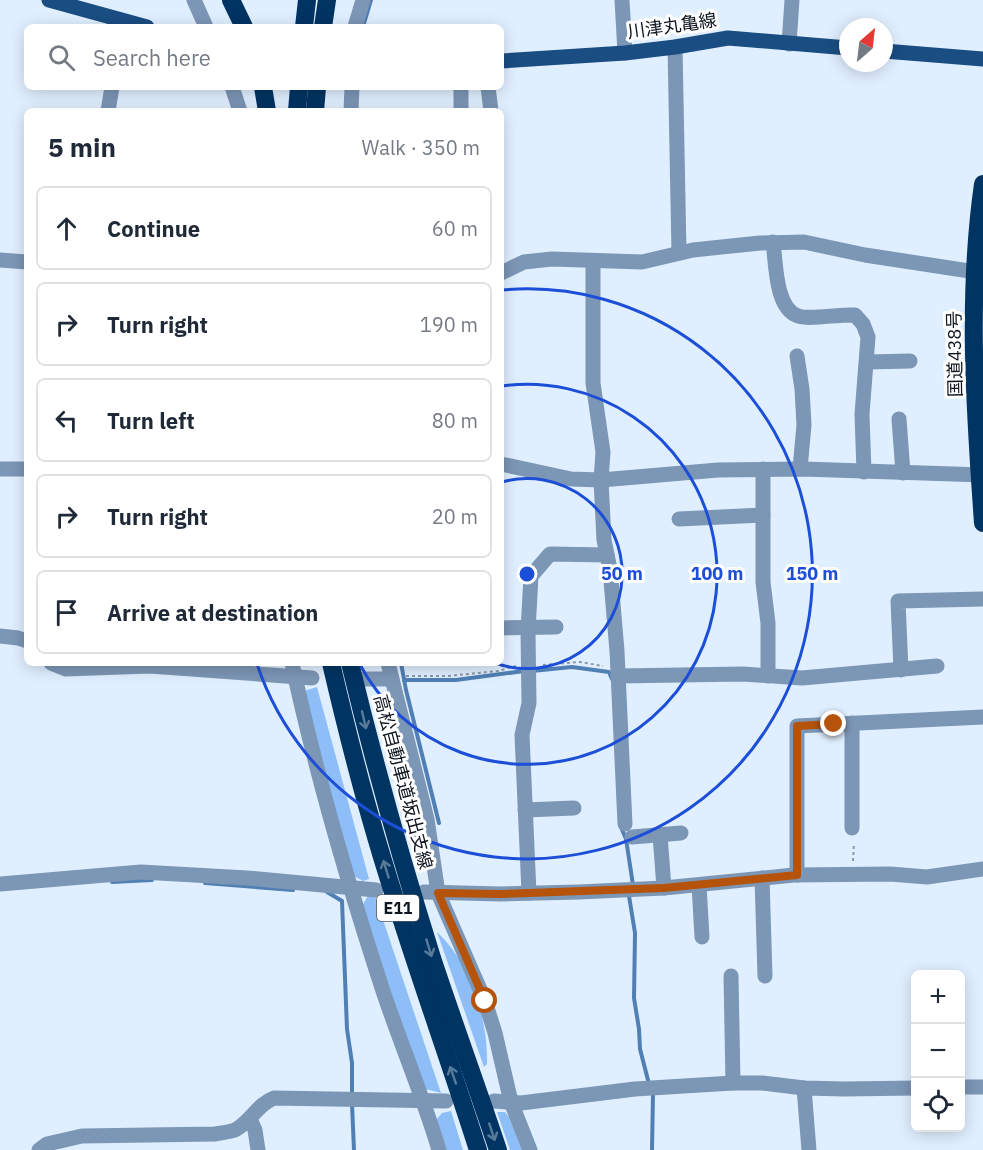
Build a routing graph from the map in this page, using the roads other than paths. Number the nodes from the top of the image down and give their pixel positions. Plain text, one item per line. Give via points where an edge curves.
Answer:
1 (49, 0) edge
2 (194, 0) edge
3 (307, 0) edge
4 (327, 0) edge
5 (363, 0) edge
6 (622, 0) edge
7 (792, 0) edge
8 (125, 24) edge
9 (206, 24) edge
10 (304, 24) edge
11 (324, 24) edge
12 (356, 24) edge
13 (789, 44) junction
14 (675, 47) junction
15 (839, 47) edge
16 (625, 52) junction
17 (893, 52) edge
18 (983, 59) edge
19 (504, 61) edge
20 (112, 90) edge
21 (233, 90) edge
22 (264, 90) edge
23 (298, 90) edge
24 (317, 90) edge
25 (352, 90) edge
26 (461, 90) edge
27 (488, 90) edge
28 (108, 108) edge
29 (239, 108) edge
30 (266, 108) edge
31 (297, 108) edge
32 (315, 108) edge
33 (351, 108) edge
34 (461, 108) edge
35 (491, 108) edge
36 (983, 184) edge
37 (772, 243) junction
38 (679, 253) junction
39 (0, 260) edge
40 (593, 261) junction
41 (24, 262) edge
42 (504, 272) edge
43 (980, 272) edge
44 (797, 356) dead end
45 (910, 361) dead end
46 (867, 362) junction
47 (899, 419) dead end
48 (504, 465) edge
49 (0, 469) edge
50 (24, 469) edge
51 (763, 469) junction
52 (800, 469) junction
53 (864, 472) junction
54 (903, 473) junction
55 (981, 475) edge
56 (601, 480) junction
57 (763, 515) junction
58 (679, 519) dead end
59 (983, 523) edge
60 (607, 555) junction
61 (983, 599) edge
62 (556, 627) dead end
63 (504, 628) edge
64 (529, 628) junction
65 (0, 636) edge
66 (24, 640) edge
67 (58, 666) edge
68 (150, 666) edge
69 (150, 666) edge
70 (332, 666) edge
71 (351, 666) edge
72 (390, 666) edge
73 (937, 666) dead end
74 (294, 670) edge
75 (901, 670) junction
76 (618, 672) junction
77 (768, 676) junction
78 (312, 678) dead end
79 (399, 678) junction
80 (365, 679) dead end
81 (983, 717) edge
82 (852, 723) junction
83 (574, 808) dead end
84 (525, 810) junction
85 (852, 828) road end
86 (681, 833) dead end
87 (660, 835) junction
88 (983, 869) edge
89 (797, 875) junction
90 (762, 878) junction
91 (0, 884) edge
92 (699, 885) junction
93 (352, 887) junction
94 (664, 888) junction
95 (376, 890) dead end
96 (431, 892) junction
97 (529, 893) junction
98 (702, 937) dead end
99 (731, 975) dead end
100 (765, 976) dead end
101 (734, 1083) junction
102 (965, 1087) edge
103 (983, 1087) edge
104 (804, 1088) junction
105 (911, 1088) edge
106 (424, 1101) junction
107 (446, 1101) dead end
108 (494, 1101) dead end
109 (511, 1102) junction
110 (250, 1119) junction
111 (39, 1150) edge
112 (258, 1150) edge
113 (439, 1150) edge
114 (478, 1150) edge
115 (498, 1150) edge
116 (530, 1150) edge
117 (810, 1150) edge

1 - 8 main road
2 - 9 street
3 - 10 highway
4 - 11 highway
5 - 12 street
6 - 16 street
7 - 13 street
13 - 14 main road, 川津丸亀線 via 728,38
13 - 15 main road, 川津丸亀線
14 - 16 main road, 川津丸亀線
14 - 38 street
16 - 19 main road, 川津丸亀線
17 - 18 main road
20 - 28 street
21 - 29 street
22 - 30 highway
23 - 31 highway
24 - 32 highway
25 - 33 street
26 - 34 street
27 - 35 street
36 - 43 highway, 国道438号
37 - 38 street
37 - 43 street via 804,242
37 - 46 street via 781,299 787,309 798,316 855,315 868,337
38 - 40 street via 642,262
39 - 41 street
40 - 42 street via 524,262
40 - 56 street via 593,383 603,452
43 - 55 highway, 国道438号 via 975,378
44 - 52 street via 804,425
45 - 46 street
46 - 53 street via 862,414
47 - 54 street
48 - 56 street via 550,476
49 - 50 street
51 - 52 street
51 - 56 street
51 - 57 street
52 - 53 street
53 - 54 street
54 - 55 street
55 - 59 highway, 国道438号
56 - 60 street
57 - 58 street
57 - 77 street
60 - 64 street via 550,554 531,576
60 - 76 street
61 - 75 street via 898,601
62 - 64 street
63 - 64 street
64 - 84 street via 529,703 522,735
65 - 66 street
67 - 68 street
69 - 74 street
114 -> 70 highway, E11 via 374,831
71 -> 115 highway, 高松自動車道坂出支線 / E11 via 392,826
72 - 79 street
73 - 75 street
74 - 78 street
74 - 93 street
75 - 77 street via 802,678
76 - 77 street
76 - 87 street via 628,831
79 - 80 street
79 - 96 street via 428,819
81 - 82 street
82 - 85 street
82 - 89 street via 797,726
83 - 84 street
84 - 97 street
86 - 87 street
87 - 94 street
88 - 89 street via 927,877
89 - 90 street
90 - 92 street
90 - 100 street
91 - 93 street via 141,872
92 - 94 street
92 - 98 street
93 - 95 street
93 - 106 street via 384,993
94 - 97 street
96 - 97 street
96 - 109 street via 485,1001
99 - 101 street
101 - 104 street
101 - 109 street
102 - 103 street
104 - 105 street
104 - 117 street
106 - 107 street
106 - 110 street via 274,1098
106 - 113 street
108 - 109 street
109 - 116 street
110 - 111 street via 235,1130 215,1134 82,1136 47,1144
110 - 112 street

